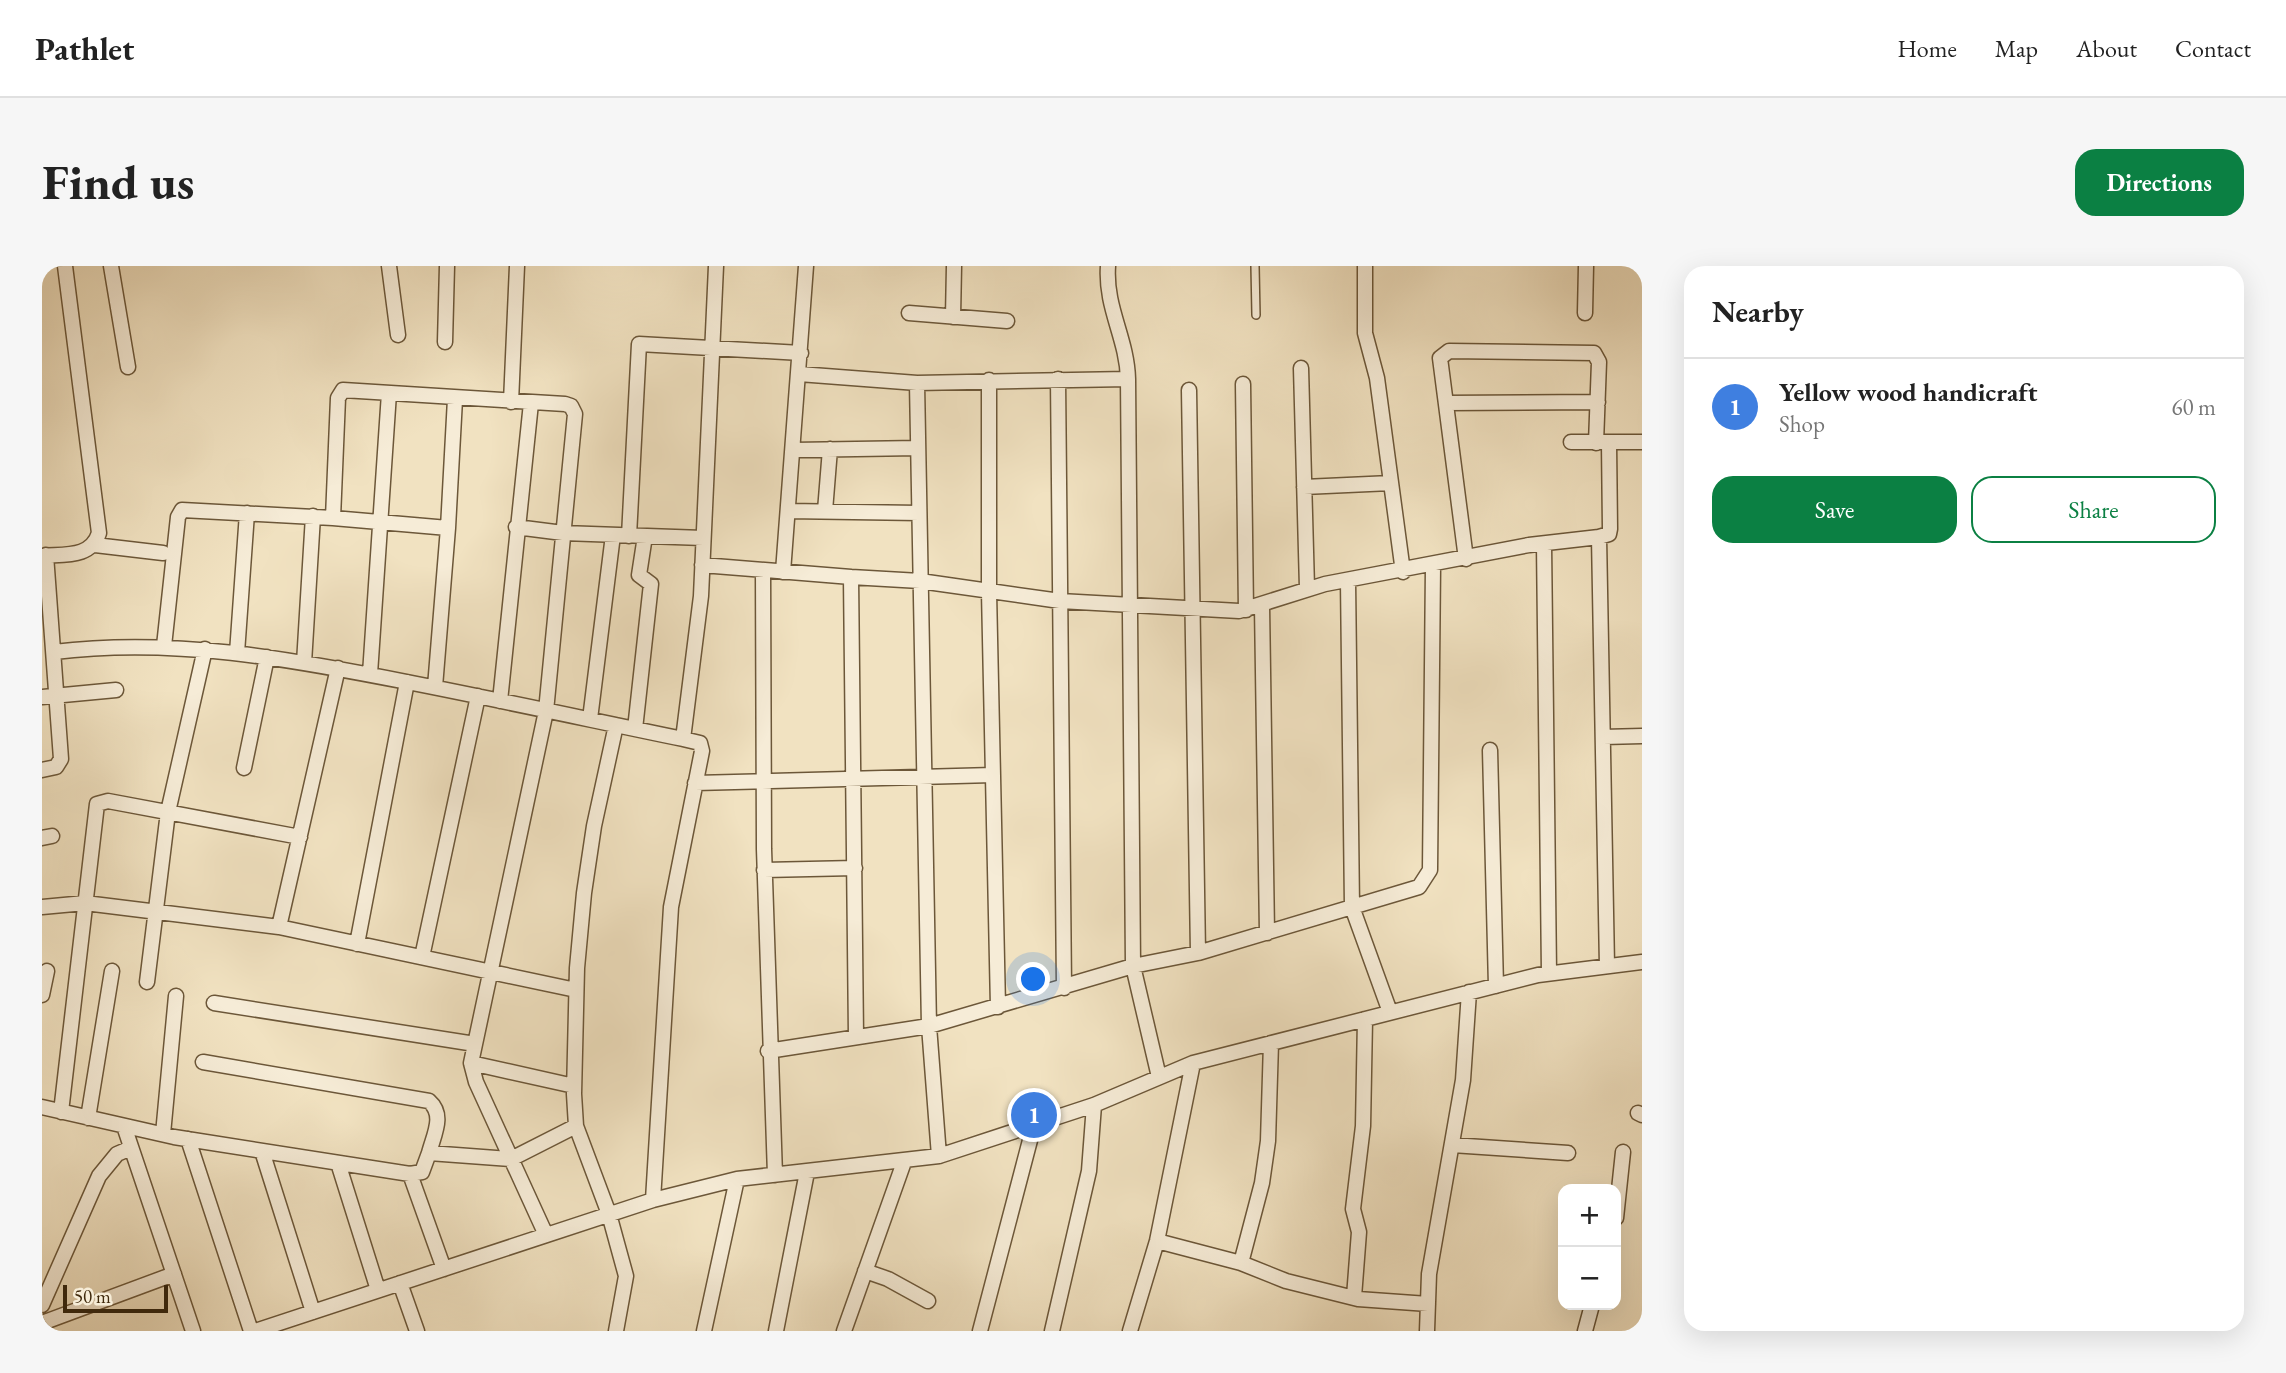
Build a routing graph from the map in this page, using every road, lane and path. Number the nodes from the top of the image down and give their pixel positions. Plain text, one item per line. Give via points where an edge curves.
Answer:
1 (65, 266) edge
2 (111, 266) edge
3 (389, 266) edge
4 (447, 266) edge
5 (517, 266) edge
6 (716, 266) edge
7 (806, 266) edge
8 (954, 266) edge
9 (1108, 266) edge
10 (1255, 266) edge
11 (1365, 266) edge
12 (1586, 266) edge
13 (909, 313) dead end
14 (1585, 313) dead end
15 (1256, 315) dead end
16 (953, 317) junction
17 (1006, 321) dead end
18 (398, 335) dead end
19 (445, 342) dead end
20 (710, 349) junction
21 (801, 353) junction
22 (128, 367) dead end
23 (1301, 368) dead end
24 (799, 374) junction
25 (1058, 379) junction
26 (1128, 379) junction
27 (989, 380) junction
28 (916, 383) junction
29 (1244, 384) dead end
30 (1189, 390) dead end
31 (389, 393) junction
32 (455, 399) junction
33 (511, 402) junction
34 (1598, 402) junction
35 (531, 403) junction
36 (1446, 403) junction
37 (1571, 442) dead end
38 (1642, 442) edge
39 (1602, 443) junction
40 (918, 448) junction
41 (830, 449) junction
42 (794, 450) junction
43 (1391, 483) junction
44 (1304, 487) junction
45 (788, 511) junction
46 (825, 511) junction
47 (247, 513) junction
48 (919, 513) junction
49 (313, 516) junction
50 (333, 517) junction
51 (382, 522) junction
52 (516, 527) junction
53 (448, 528) junction
54 (563, 533) junction
55 (613, 535) junction
56 (629, 536) junction
57 (645, 536) junction
58 (1599, 537) junction
59 (703, 538) junction
60 (1544, 544) junction
61 (95, 545) junction
62 (163, 552) dead end
63 (44, 556) edge
64 (1466, 559) junction
65 (702, 565) junction
66 (1433, 566) junction
67 (763, 570) junction
68 (783, 572) junction
69 (1403, 572) junction
70 (851, 577) junction
71 (920, 581) junction
72 (1348, 581) junction
73 (1307, 588) junction
74 (989, 592) junction
75 (1060, 601) junction
76 (1127, 604) junction
77 (1262, 606) junction
78 (1192, 608) junction
79 (1246, 610) junction
80 (46, 624) edge
81 (164, 646) junction
82 (205, 649) junction
83 (54, 652) junction
84 (237, 653) junction
85 (267, 657) junction
86 (304, 663) junction
87 (338, 668) junction
88 (370, 674) junction
89 (407, 682) junction
90 (435, 687) junction
91 (117, 690) dead end
92 (58, 696) junction
93 (478, 696) junction
94 (42, 697) edge
95 (500, 701) junction
96 (546, 711) junction
97 (590, 719) junction
98 (616, 725) junction
99 (635, 729) junction
100 (1642, 736) edge
101 (1603, 737) junction
102 (683, 739) junction
103 (1490, 750) dead end
104 (244, 768) dead end
105 (42, 770) edge
106 (993, 775) junction
107 (924, 779) junction
108 (764, 780) junction
109 (855, 781) junction
110 (695, 783) junction
111 (168, 813) junction
112 (300, 837) junction
113 (855, 868) junction
114 (764, 870) junction
115 (85, 903) junction
116 (42, 907) edge
117 (1352, 907) junction
118 (155, 910) junction
119 (279, 927) junction
120 (1267, 933) junction
121 (357, 944) junction
122 (1198, 953) junction
123 (422, 957) junction
124 (1642, 962) edge
125 (1133, 966) junction
126 (1607, 966) junction
127 (47, 971) dead end
128 (112, 971) dead end
129 (489, 971) junction
130 (1549, 974) junction
131 (147, 982) dead end
132 (1496, 986) junction
133 (1064, 988) junction
134 (576, 990) junction
135 (1469, 992) junction
136 (42, 995) edge
137 (176, 996) dead end
138 (214, 1003) dead end
139 (998, 1007) junction
140 (1390, 1012) junction
141 (1365, 1019) junction
142 (929, 1026) junction
143 (856, 1037) junction
144 (1271, 1043) junction
145 (475, 1044) junction
146 (768, 1051) junction
147 (203, 1062) dead end
148 (471, 1063) junction
149 (1193, 1063) junction
150 (1159, 1077) junction
151 (574, 1086) junction
152 (1094, 1105) junction
153 (42, 1107) edge
154 (61, 1112) junction
155 (88, 1118) junction
156 (1034, 1125) junction
157 (124, 1126) junction
158 (576, 1126) junction
159 (163, 1134) junction
160 (188, 1139) junction
161 (1452, 1145) junction
162 (131, 1148) junction
163 (262, 1151) junction
164 (1623, 1152) dead end
165 (429, 1153) junction
166 (1568, 1153) dead end
167 (939, 1156) junction
168 (510, 1158) junction
169 (904, 1162) junction
170 (338, 1163) junction
171 (807, 1172) junction
172 (410, 1174) junction
173 (775, 1175) junction
174 (737, 1179) junction
175 (1620, 1184) edge
176 (653, 1200) junction
177 (609, 1214) junction
178 (545, 1235) junction
179 (1157, 1241) junction
180 (1241, 1263) junction
181 (444, 1269) junction
182 (866, 1271) junction
183 (174, 1274) junction
184 (400, 1283) junction
185 (378, 1290) junction
186 (1354, 1297) junction
187 (928, 1301) dead end
188 (1428, 1304) junction
189 (42, 1305) edge
190 (1591, 1310) edge
191 (313, 1312) junction
192 (42, 1323) edge
193 (193, 1331) edge
194 (253, 1331) edge
195 (417, 1331) edge
196 (616, 1331) edge
197 (704, 1331) edge
198 (776, 1331) edge
199 (844, 1331) edge
200 (980, 1331) edge
201 (1052, 1331) edge
202 (1130, 1331) edge
203 (1427, 1331) edge
204 (1585, 1331) edge

1 - 61 street via 99,533
2 - 22 street
3 - 18 street
4 - 19 street
5 - 33 street
6 - 20 street
7 - 21 street
8 - 16 street
9 - 26 street via 1109,304 1126,348
10 - 15 lane
11 - 43 street via 1365,333 1377,378
12 - 14 street
13 - 16 street
16 - 17 street
20 - 21 street
20 - 56 street via 639,344
20 - 59 street
21 - 24 street
23 - 44 street
24 - 28 street
24 - 42 street
25 - 26 street
25 - 27 street
25 - 75 street
26 - 76 street
27 - 28 street
27 - 74 street
28 - 40 street
29 - 79 street
30 - 78 street
31 - 32 street
31 - 50 street via 350,389 339,393
31 - 51 street
32 - 33 street
32 - 53 street
33 - 35 street
34 - 36 street
34 - 36 street via 1599,362 1594,353 1449,351 1440,358
34 - 39 street
35 - 52 street
35 - 54 street via 565,404 575,414
36 - 64 street
37 - 39 street
38 - 39 street
39 - 58 street via 1610,529
40 - 41 street
40 - 48 street
41 - 42 street
41 - 46 street
42 - 45 street
43 - 44 street
43 - 69 street
44 - 73 street
45 - 46 street
45 - 68 street
46 - 48 street
47 - 49 street
47 - 81 street via 179,512
47 - 84 street
48 - 71 street
49 - 50 street
49 - 86 street
50 - 51 street
51 - 53 street
51 - 88 street
52 - 54 street
52 - 95 street
53 - 90 street
54 - 55 street
54 - 96 street
55 - 56 street
55 - 97 street
56 - 57 street
57 - 59 street
57 - 99 street via 639,575 651,584
58 - 60 street
58 - 101 street
59 - 65 street
60 - 64 street
60 - 130 street
61 - 62 street
61 - 63 street via 85,552
63 - 80 street
64 - 66 street
65 - 67 street
65 - 102 street
66 - 69 street
66 - 117 street via 1430,870 1419,887
67 - 68 street
67 - 108 street
68 - 70 street
69 - 72 street
70 - 71 street
70 - 109 street
71 - 74 street
71 - 107 street
72 - 73 street
72 - 117 street
73 - 77 street
74 - 75 street
74 - 106 street
75 - 76 street
75 - 133 street
76 - 78 street
76 - 125 street
77 - 79 street
77 - 120 street
78 - 79 street
78 - 122 street
80 - 83 street
81 - 82 street
81 - 83 street via 118,645
82 - 84 street
82 - 111 street
83 - 92 street
84 - 85 street
85 - 86 street
85 - 104 street
86 - 87 street
87 - 88 street
87 - 112 street
88 - 89 street
89 - 90 street
89 - 121 street
90 - 93 street
91 - 92 street
92 - 94 street
92 - 105 street via 61,759 56,768
93 - 95 street
93 - 123 street
95 - 96 street
96 - 97 street
96 - 129 street
97 - 98 street
98 - 99 street
98 - 134 street via 594,826
99 - 102 street
100 - 101 street
101 - 126 street
102 - 110 street via 702,747
103 - 132 street
106 - 107 street
106 - 139 street
107 - 109 street
107 - 142 street
108 - 109 street
108 - 110 street
108 - 114 street
109 - 113 street
110 - 176 street via 671,907
111 - 112 street
111 - 115 street via 108,801 97,804
111 - 118 street
112 - 119 street
113 - 114 street
113 - 143 street
114 - 146 street
115 - 116 street
115 - 118 street
115 - 154 street
117 - 120 street
117 - 140 street
118 - 119 street
118 - 131 street
119 - 121 street
120 - 122 street
121 - 123 street
122 - 125 street
123 - 129 street
124 - 126 street
125 - 133 street
125 - 150 street
126 - 130 street
127 - 136 street
128 - 155 street
129 - 134 street
129 - 145 street
130 - 132 street
132 - 135 street
133 - 139 street
134 - 151 street
135 - 140 street
135 - 161 street via 1463,1080
137 - 159 street
138 - 145 street
139 - 142 street
140 - 141 street
141 - 144 street
141 - 186 street via 1363,1126 1353,1209 1359,1232
142 - 143 street
142 - 167 street
143 - 146 street
144 - 149 street
144 - 180 street via 1268,1141
145 - 148 street
146 - 173 street
147 - 165 street via 429,1101 439,1116
148 - 151 street
148 - 168 street
149 - 150 street
149 - 179 street
150 - 152 street
151 - 158 street
152 - 156 street
152 - 201 street via 1089,1171
153 - 154 street
154 - 155 street
155 - 157 street
156 - 167 street
156 - 200 street
157 - 159 street
157 - 162 street
158 - 168 street
158 - 177 street
159 - 160 street
160 - 163 street
160 - 194 street
161 - 166 street
161 - 188 street via 1434,1231
162 - 183 street
162 - 189 street via 107,1162 99,1176
163 - 170 street
163 - 191 street
164 - 175 street
165 - 168 street
165 - 172 street via 422,1172
167 - 169 street
168 - 178 street
169 - 171 street
169 - 182 street
170 - 172 street
170 - 185 street
171 - 173 street
171 - 198 street
172 - 181 street
173 - 174 street
174 - 176 street
174 - 197 street
176 - 177 street
177 - 178 street
177 - 196 street via 626,1276
178 - 181 street
179 - 180 street
179 - 202 street
180 - 186 street via 1286,1281
181 - 184 street
182 - 187 street
182 - 199 street
183 - 192 street
183 - 193 street
184 - 185 street
184 - 195 street
185 - 191 street
186 - 188 street
188 - 203 street
190 - 204 street
191 - 194 street

